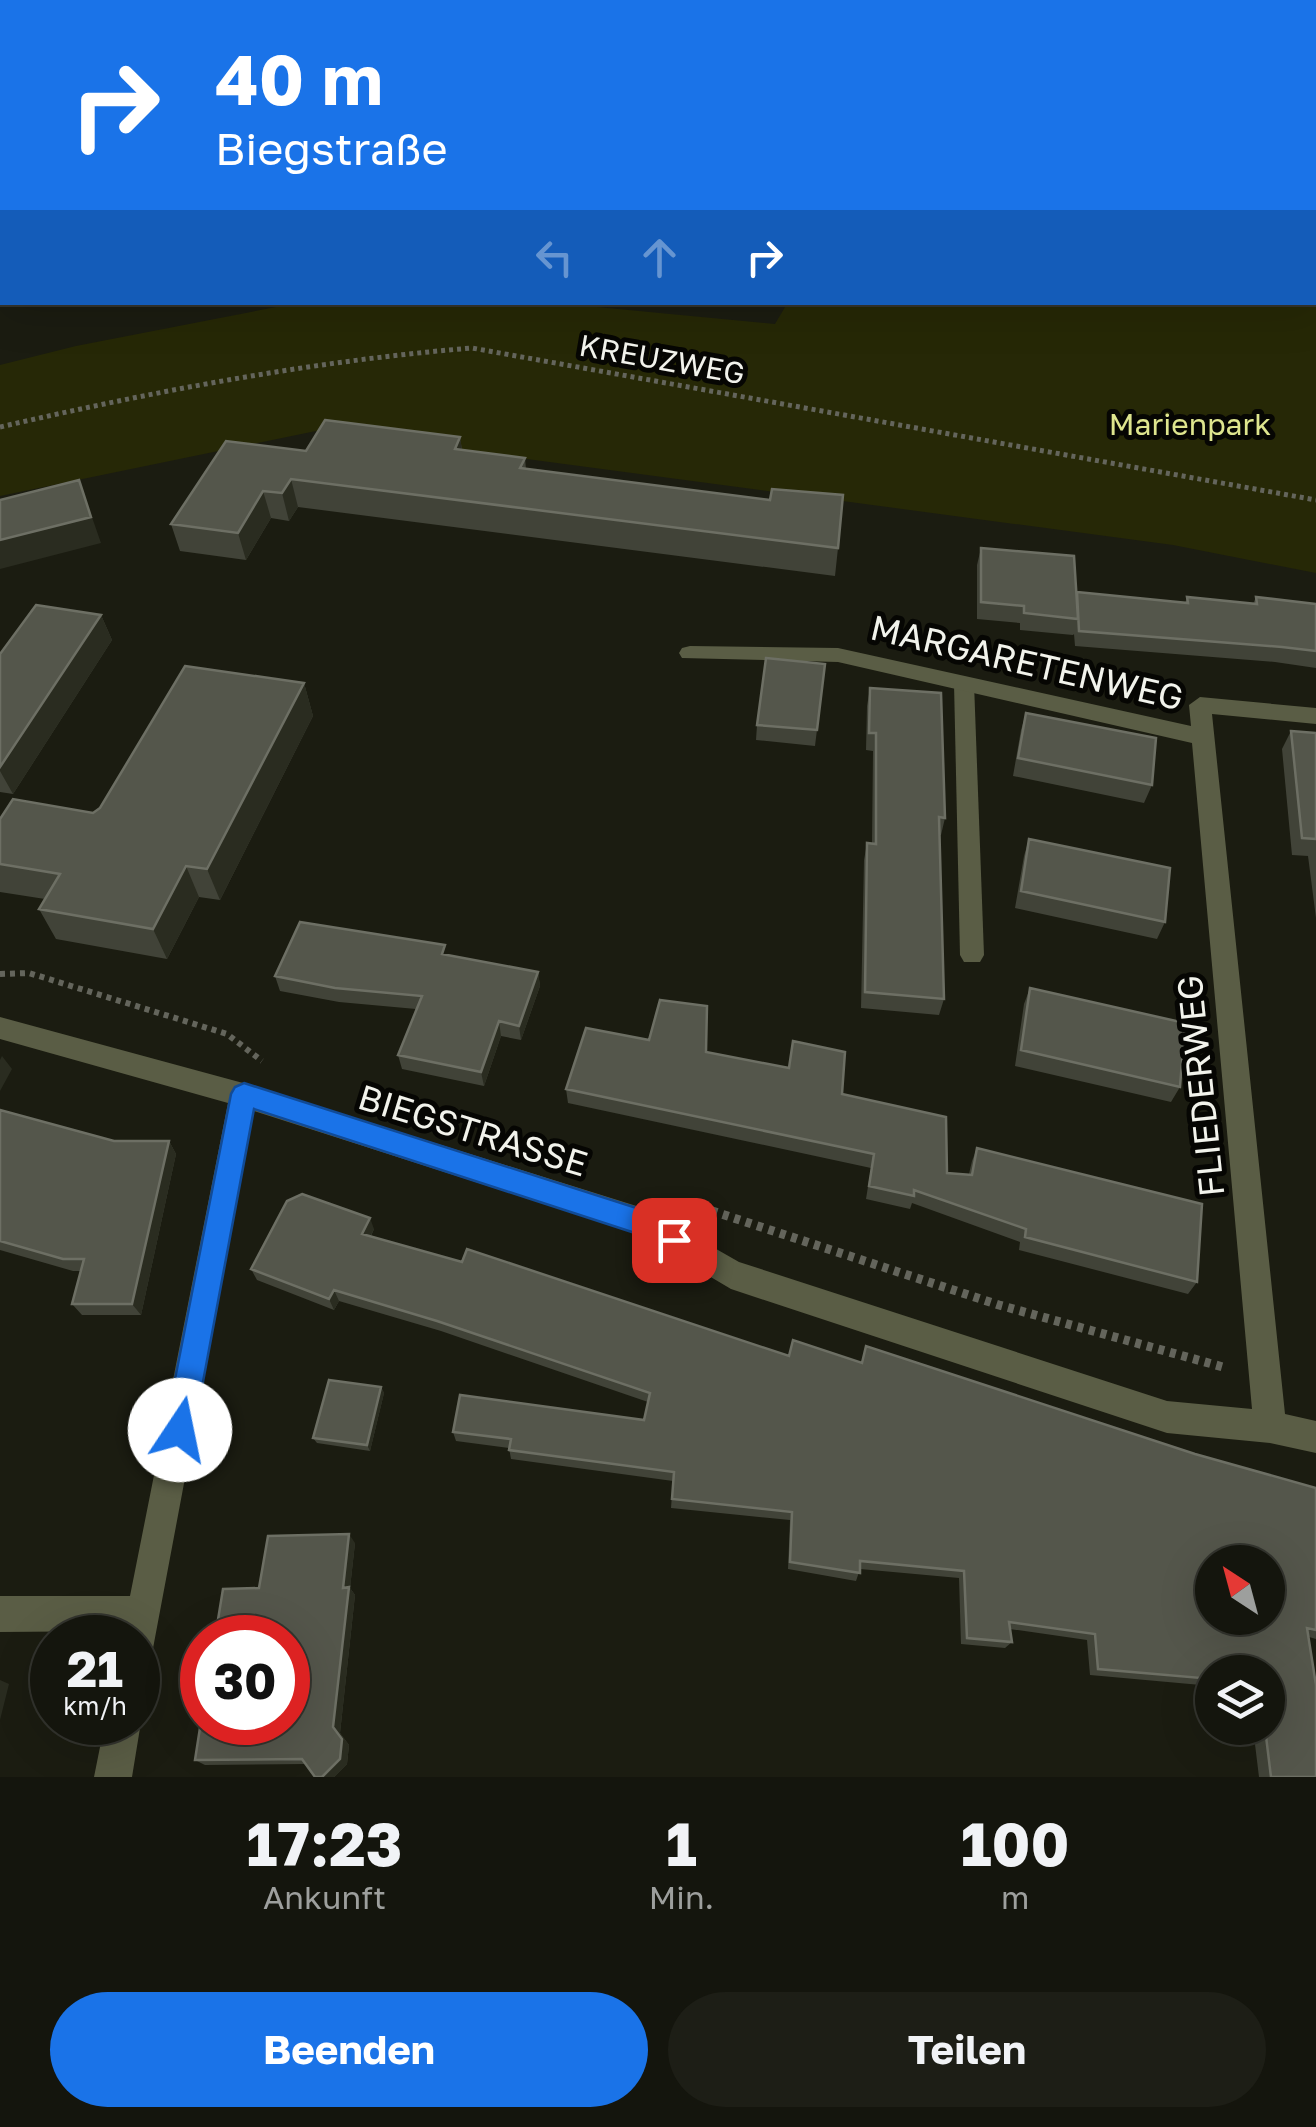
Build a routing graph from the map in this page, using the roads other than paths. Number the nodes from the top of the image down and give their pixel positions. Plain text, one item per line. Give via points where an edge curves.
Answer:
1 (690, 652) dead end
2 (964, 683) junction
3 (1316, 716) edge
4 (1201, 737) junction
5 (972, 955) dead end
6 (0, 1028) edge
7 (244, 1094) junction
8 (1270, 1427) junction
9 (1316, 1437) edge
10 (0, 1614) edge
11 (144, 1615) edge
12 (30, 1617) edge
13 (119, 1745) edge
14 (113, 1777) edge

1 - 2 street, MARGARETENWEG via 838,654
2 - 4 street, MARGARETENWEG
2 - 5 lane
3 - 4 street, MARGARETENWEG via 1200,705
4 - 8 street, FLIEDERWEG
6 - 7 street, BIEGSTRASSE
7 - 8 street, BIEGSTRASSE via 646,1224 731,1274 1166,1417
7 - 11 street
8 - 9 street, BIEGSTRASSE
10 - 12 street
13 - 14 street

